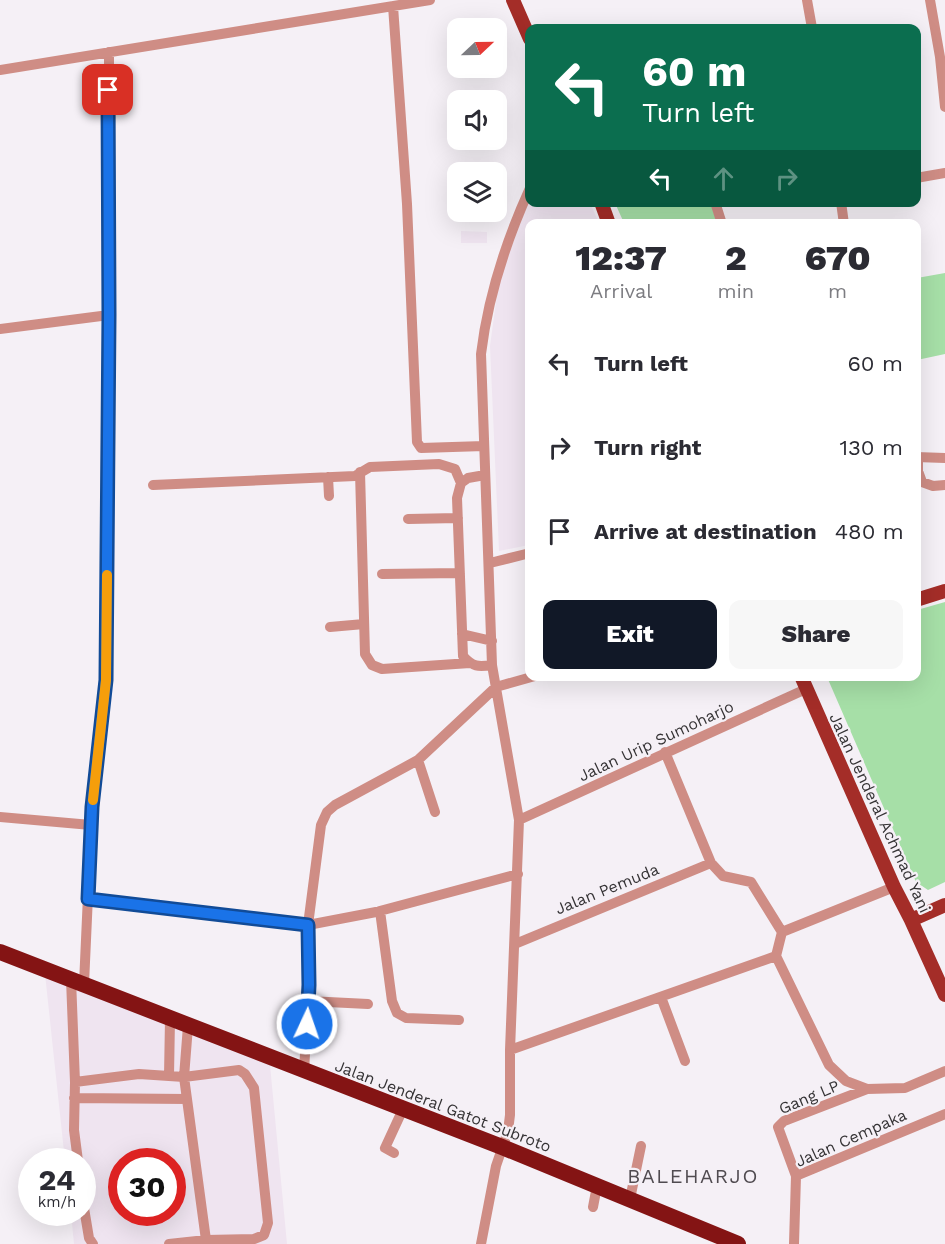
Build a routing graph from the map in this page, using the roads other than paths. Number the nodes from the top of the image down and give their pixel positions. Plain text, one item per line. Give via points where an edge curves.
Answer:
1 (430, 0) edge
2 (513, 0) edge
3 (807, 0) edge
4 (930, 0) edge
5 (377, 4) edge
6 (393, 6) junction
7 (811, 24) edge
8 (525, 28) edge
9 (109, 52) junction
10 (0, 70) edge
11 (945, 106) edge
12 (945, 173) edge
13 (921, 177) edge
14 (525, 200) edge
15 (109, 315) junction
16 (0, 329) edge
17 (484, 446) junction
18 (921, 457) edge
19 (945, 458) edge
20 (360, 472) junction
21 (485, 475) junction
22 (328, 477) junction
23 (921, 479) edge
24 (461, 483) junction
25 (153, 485) dead end
26 (945, 485) edge
27 (329, 496) dead end
28 (458, 518) junction
29 (408, 519) dead end
30 (525, 554) edge
31 (490, 563) junction
32 (460, 573) junction
33 (382, 574) dead end
34 (945, 591) edge
35 (921, 598) edge
36 (364, 624) junction
37 (330, 627) dead end
38 (462, 634) junction
39 (492, 641) junction
40 (470, 663) junction
41 (492, 665) junction
42 (525, 679) edge
43 (803, 683) edge
44 (496, 687) junction
45 (665, 752) junction
46 (418, 760) junction
47 (435, 812) dead end
48 (0, 817) edge
49 (519, 820) junction
50 (91, 825) junction
51 (711, 863) junction
52 (518, 874) junction
53 (894, 887) junction
54 (88, 899) junction
55 (945, 905) edge
56 (380, 911) junction
57 (911, 920) junction
58 (308, 925) junction
59 (782, 932) junction
60 (515, 944) junction
61 (0, 952) edge
62 (776, 956) junction
63 (77, 981) junction
64 (945, 995) edge
65 (661, 997) junction
66 (308, 1001) junction
67 (368, 1004) dead end
68 (170, 1019) junction
69 (459, 1020) dead end
70 (188, 1026) junction
71 (510, 1050) junction
72 (685, 1061) dead end
73 (304, 1071) junction
74 (945, 1071) edge
75 (169, 1076) junction
76 (184, 1077) junction
77 (75, 1082) junction
78 (867, 1089) junction
79 (74, 1098) junction
80 (187, 1099) junction
81 (403, 1109) junction
82 (945, 1114) edge
83 (641, 1146) dead end
84 (502, 1147) junction
85 (76, 1148) edge
86 (394, 1153) dead end
87 (796, 1176) junction
88 (597, 1186) junction
89 (630, 1199) junction
90 (593, 1208) dead end
91 (87, 1226) edge
92 (206, 1240) junction
93 (730, 1242) edge
94 (93, 1244) edge
95 (169, 1244) edge
96 (481, 1244) edge
97 (794, 1244) edge

1 - 6 street
2 - 8 main road
3 - 7 street
4 - 11 street
5 - 6 street
5 - 9 street
6 - 17 street via 407,204 417,442 421,448
9 - 10 street
9 - 15 street
12 - 13 street
14 - 17 street via 505,250 485,322 481,354
15 - 16 street
15 - 50 street via 106,680
17 - 21 street
18 - 19 street
20 - 22 street via 355,476
20 - 24 street via 370,467 439,464 455,468
20 - 36 street
21 - 24 street
21 - 31 street
22 - 25 street
22 - 27 street
23 - 26 street via 933,486
24 - 28 street
28 - 29 street
28 - 32 street
30 - 31 street
31 - 39 street
32 - 33 street
32 - 38 street
34 - 35 main road
36 - 37 street
36 - 40 street via 364,654 372,665 382,669
38 - 39 street
38 - 40 street via 463,656
39 - 41 street
40 - 41 street via 478,667
41 - 44 street
42 - 44 street
43 - 45 street, Jalan Urip Sumoharjo
43 - 53 main road, Jalan Jenderal Achmad Yani
44 - 46 street
44 - 49 street
45 - 49 street, Jalan Urip Sumoharjo
45 - 51 street
46 - 47 street
46 - 58 street via 327,812 321,825
48 - 50 street
49 - 52 street
50 - 54 street
51 - 59 street via 723,876 751,882
51 - 60 street, Jalan Pemuda
52 - 56 street
52 - 60 street
53 - 57 main road, Jalan Jenderal Achmad Yani
53 - 59 street
54 - 58 street
54 - 63 street
55 - 57 main road
56 - 58 street
56 - 69 street via 397,1013 406,1018
57 - 64 main road, Jalan Jenderal Achmad Yani
58 - 66 street
59 - 62 street
60 - 71 street
61 - 63 highway, Jalan Jenderal Gatot Subroto
62 - 65 street
62 - 78 street via 829,1065 846,1081
63 - 68 highway, Jalan Jenderal Gatot Subroto
63 - 77 street
65 - 71 street
65 - 72 street
66 - 67 street
66 - 73 street
68 - 70 highway, Jalan Jenderal Gatot Subroto
68 - 75 street
70 - 73 highway, Jalan Jenderal Gatot Subroto
70 - 76 street
71 - 84 street via 510,1115
73 - 81 highway, Jalan Jenderal Gatot Subroto
74 - 78 street via 905,1088
75 - 76 street
75 - 77 street via 139,1074
76 - 80 street
76 - 92 street via 239,1070 254,1088 267,1228 254,1239
77 - 79 street
78 - 87 street, Gang LP via 778,1126
79 - 80 street
79 - 85 street
80 - 92 street
81 - 84 highway, Jalan Jenderal Gatot Subroto
81 - 86 street via 385,1148
82 - 87 street, Jalan Cempaka
83 - 89 street
84 - 88 highway, Jalan Jenderal Gatot Subroto
84 - 96 street
87 - 97 street, Jalan Cempaka
88 - 89 highway, Jalan Jenderal Gatot Subroto
88 - 90 street
89 - 93 highway, Jalan Jenderal Gatot Subroto
91 - 94 street
92 - 95 street

